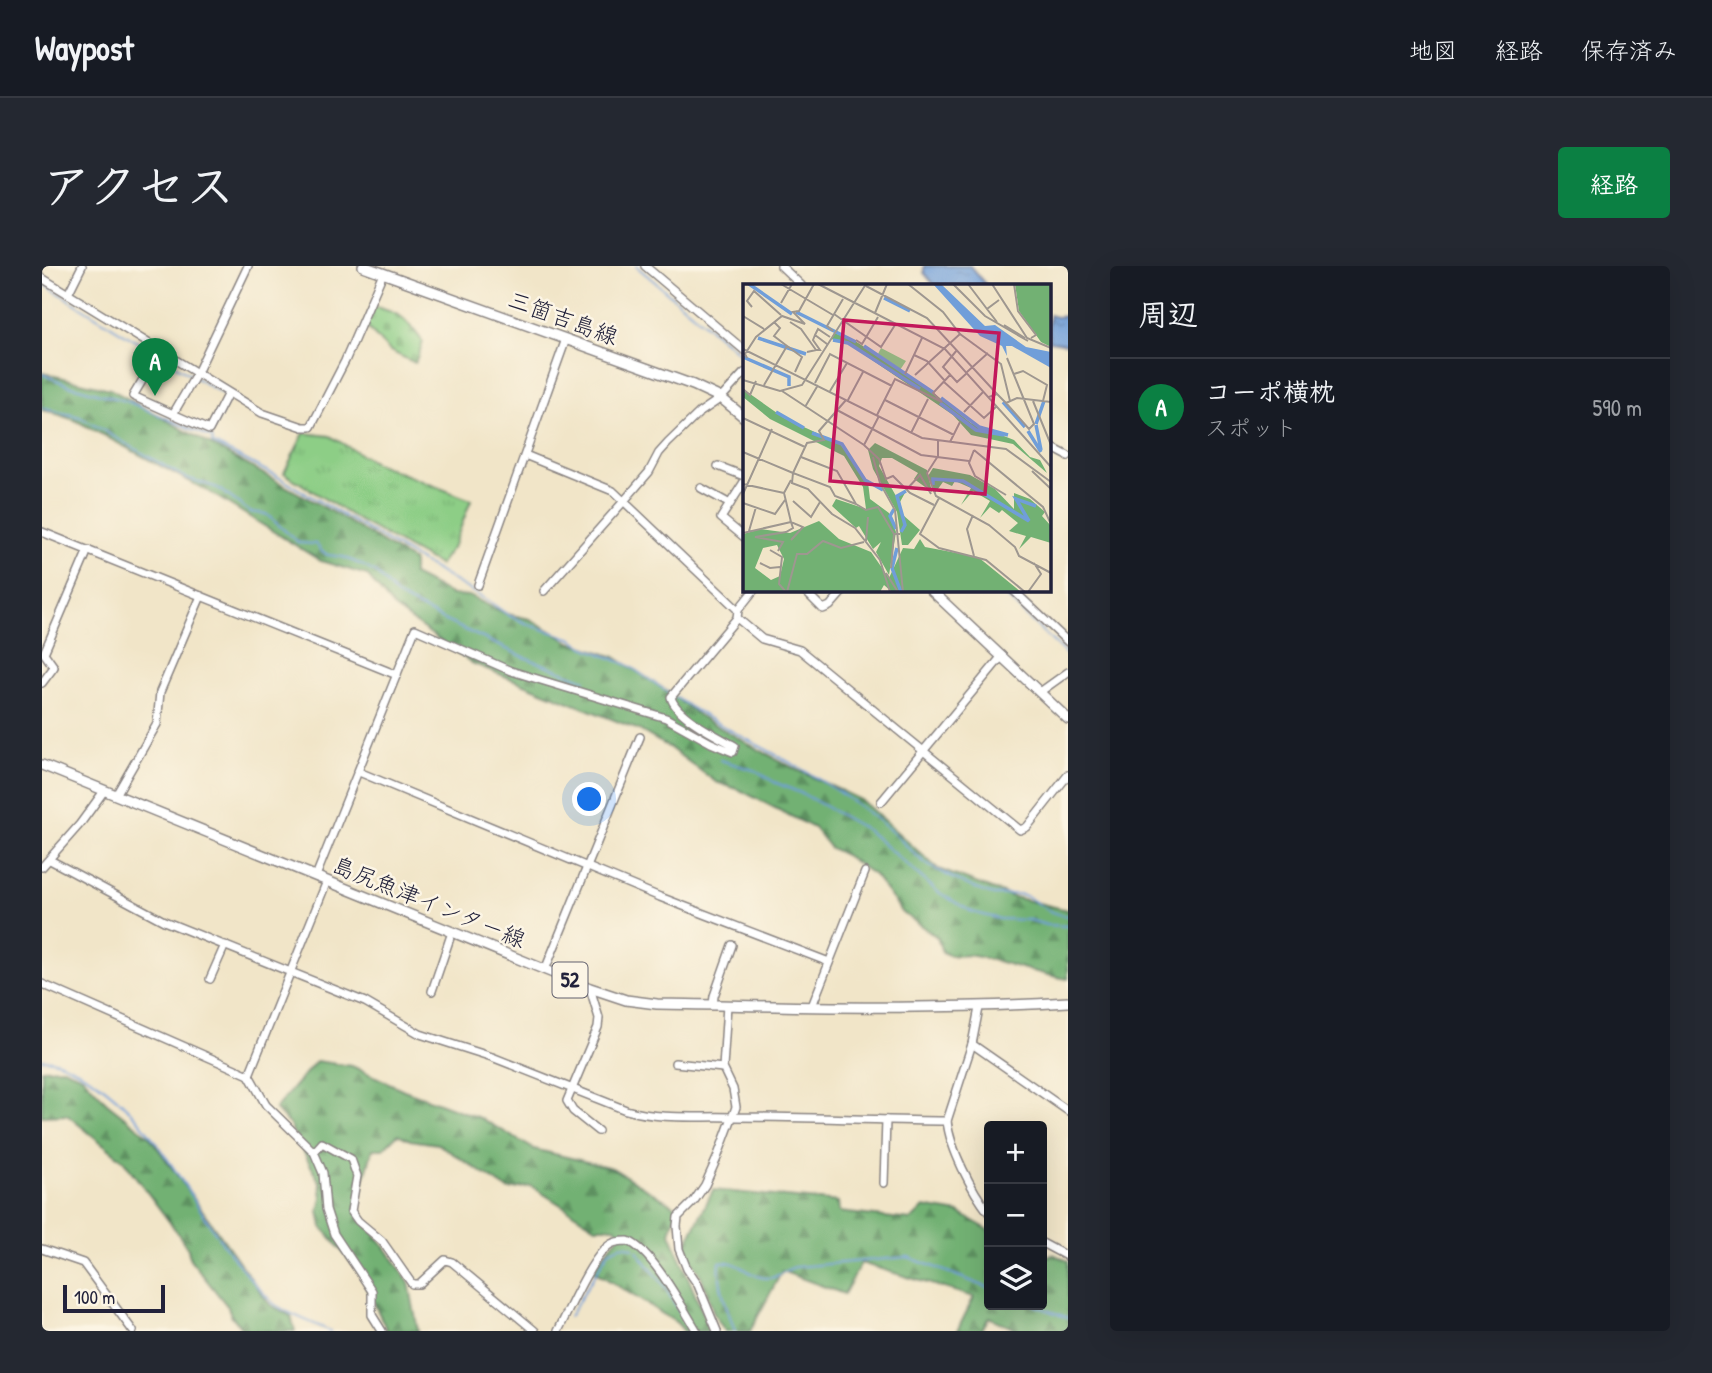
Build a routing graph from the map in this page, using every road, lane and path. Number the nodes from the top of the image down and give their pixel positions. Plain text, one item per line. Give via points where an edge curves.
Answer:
1 (82, 266) edge
2 (248, 266) edge
3 (363, 266) edge
4 (645, 266) edge
5 (781, 266) edge
6 (383, 273) junction
7 (42, 278) edge
8 (800, 284) edge
9 (68, 294) junction
10 (566, 339) junction
11 (743, 349) edge
12 (159, 353) junction
13 (743, 374) edge
14 (196, 376) junction
15 (226, 396) junction
16 (721, 398) junction
17 (173, 414) junction
18 (743, 416) edge
19 (1051, 447) edge
20 (525, 456) junction
21 (1068, 456) edge
22 (718, 466) dead end
23 (743, 476) edge
24 (743, 484) edge
25 (701, 488) dead end
26 (624, 501) junction
27 (730, 504) junction
28 (42, 532) edge
29 (743, 536) edge
30 (88, 550) junction
31 (478, 586) dead end
32 (544, 590) dead end
33 (753, 592) edge
34 (805, 592) edge
35 (842, 592) edge
36 (933, 592) edge
37 (1015, 592) edge
38 (201, 596) junction
39 (737, 614) junction
40 (1068, 642) edge
41 (1002, 656) junction
42 (1068, 672) edge
43 (397, 675) junction
44 (42, 684) edge
45 (1040, 692) junction
46 (1068, 719) edge
47 (640, 737) dead end
48 (924, 751) junction
49 (42, 765) edge
50 (359, 772) junction
51 (1068, 775) edge
52 (104, 791) junction
53 (116, 796) junction
54 (881, 802) dead end
55 (50, 860) junction
56 (588, 866) junction
57 (42, 867) edge
58 (865, 872) dead end
59 (316, 876) junction
60 (327, 881) junction
61 (452, 932) junction
62 (225, 945) junction
63 (732, 945) dead end
64 (829, 962) junction
65 (545, 970) junction
66 (290, 972) junction
67 (210, 979) dead end
68 (42, 984) edge
69 (590, 988) junction
70 (432, 991) dead end
71 (1068, 1002) edge
72 (713, 1005) junction
73 (727, 1005) junction
74 (812, 1006) junction
75 (979, 1008) junction
76 (972, 1044) junction
77 (675, 1063) dead end
78 (723, 1068) junction
79 (249, 1074) junction
80 (571, 1088) junction
81 (1068, 1111) edge
82 (732, 1116) junction
83 (886, 1120) junction
84 (947, 1121) junction
85 (598, 1131) dead end
86 (314, 1152) junction
87 (884, 1183) dead end
88 (984, 1206) edge
89 (1047, 1246) edge
90 (42, 1249) edge
91 (1068, 1257) edge
92 (134, 1331) edge
93 (382, 1331) edge
94 (535, 1331) edge
95 (558, 1331) edge
96 (696, 1331) edge
97 (717, 1331) edge

1 - 9 street
2 - 14 street
3 - 6 main road, 三箇吉島線
4 - 11 street
5 - 8 street
6 - 10 main road, 三箇吉島線
6 - 15 street via 311,427 261,413
7 - 9 street
9 - 12 street
10 - 16 main road, 三箇吉島線
10 - 20 street
12 - 14 street
12 - 17 street via 134,396
13 - 16 street
14 - 15 street
14 - 17 street
15 - 17 street via 209,430
16 - 18 main road, 三箇吉島線
16 - 26 street via 668,443
19 - 21 street
20 - 26 street via 605,487
20 - 31 street
22 - 23 street
24 - 27 street
25 - 27 street
26 - 32 street
26 - 39 street
27 - 29 street via 721,518
28 - 30 street
30 - 38 street
30 - 44 street via 44,653 54,667
33 - 39 street
34 - 35 street via 823,609
36 - 41 main road
37 - 40 street
38 - 43 street
38 - 53 street via 160,692 157,724
39 - 43 street via 671,697 694,721 735,747 733,751 666,718 511,671 415,629
39 - 48 street via 762,639 800,650
41 - 45 main road
41 - 48 street
42 - 45 street
43 - 50 street
45 - 46 main road
47 - 56 street
48 - 51 street via 1020,830
48 - 54 street
49 - 52 main road, 島尻魚津インター線 / 52
50 - 56 street
50 - 59 street
52 - 53 main road, 島尻魚津インター線 / 52
52 - 55 street
53 - 59 main road, 島尻魚津インター線 / 52
55 - 57 street
55 - 62 street via 164,921
56 - 64 street
56 - 65 street
58 - 64 street
59 - 60 main road, 島尻魚津インター線 / 52
60 - 61 main road, 島尻魚津インター線 / 52
60 - 66 street
61 - 65 main road, 島尻魚津インター線 / 52
61 - 70 street
62 - 66 street
62 - 67 street
63 - 72 street
64 - 74 street
65 - 69 main road, 島尻魚津インター線 / 52
66 - 79 street
66 - 80 street via 365,1002 420,1034
68 - 79 street
69 - 72 main road, 島尻魚津インター線 / 52 via 638,1002
69 - 80 street via 598,1027
71 - 75 main road, 島尻魚津インター線 / 52
72 - 73 main road, 島尻魚津インター線 / 52
73 - 74 main road, 島尻魚津インター線 / 52
73 - 78 street
74 - 75 main road, 島尻魚津インター線 / 52
75 - 76 street
76 - 81 street
76 - 84 street
77 - 78 street
78 - 82 street via 733,1089 736,1107
79 - 86 street via 266,1105
80 - 82 street via 647,1116
80 - 85 street via 569,1106
82 - 83 street
82 - 97 street via 705,1185 678,1217 677,1226 679,1249
83 - 84 street
83 - 87 street
84 - 88 street via 948,1134
86 - 93 street via 324,1173 326,1209 334,1234 372,1291 372,1315
86 - 94 street via 322,1143 351,1159 357,1175 351,1211 382,1241 412,1284 419,1284 445,1260 453,1262
89 - 91 street
90 - 92 street via 83,1263
95 - 96 street via 602,1252 620,1241 642,1249

